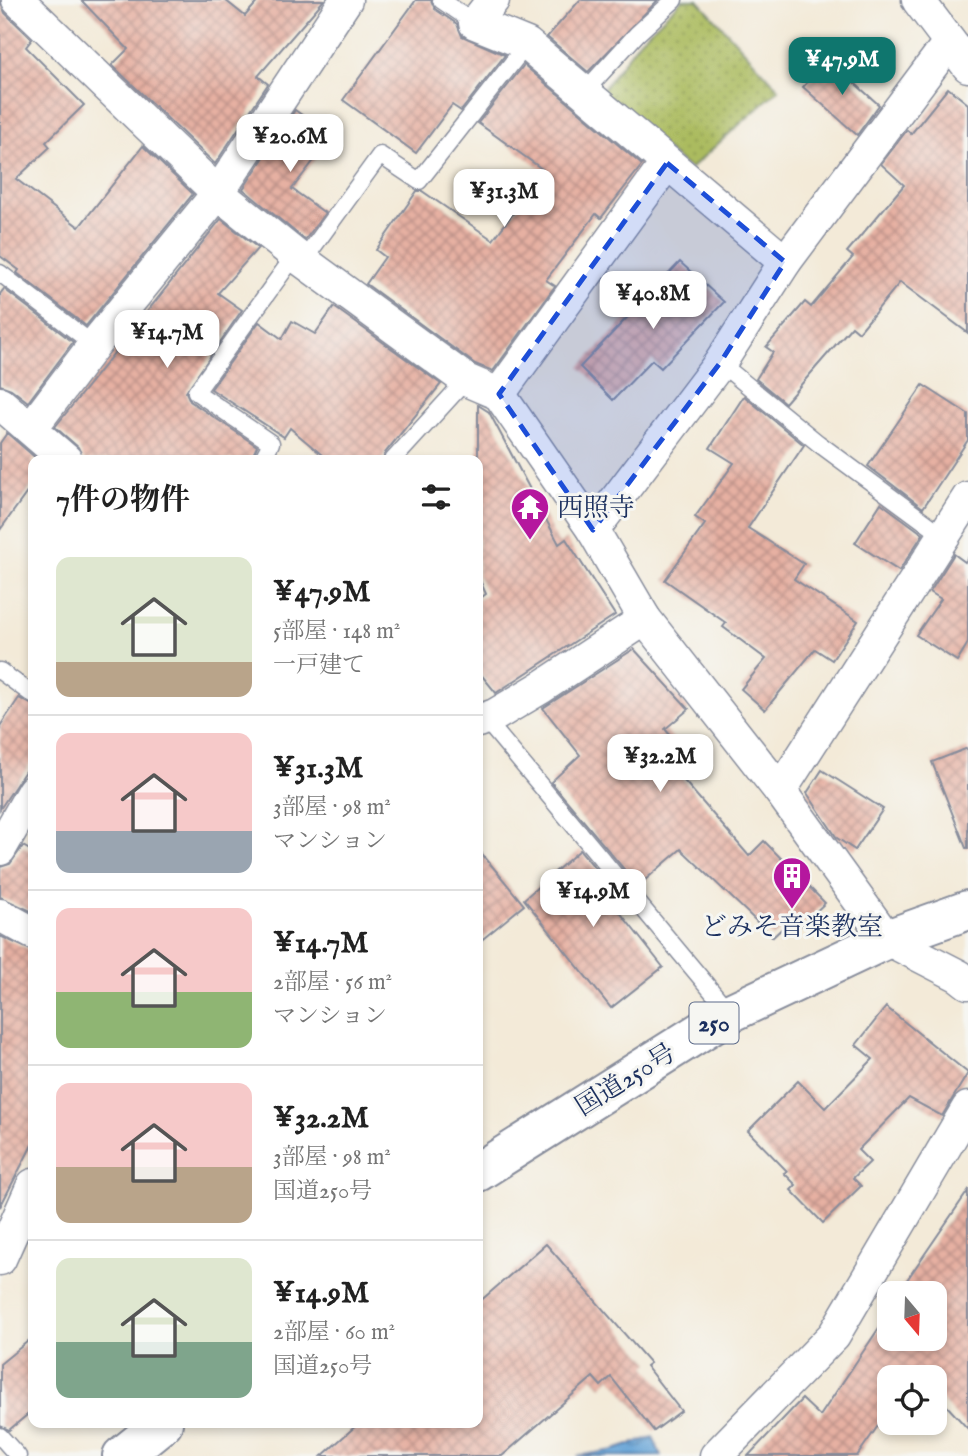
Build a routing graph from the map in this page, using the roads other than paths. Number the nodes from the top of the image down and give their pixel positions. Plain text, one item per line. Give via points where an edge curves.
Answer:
1 (18, 0) edge
2 (346, 0) edge
3 (441, 0) edge
4 (674, 0) edge
5 (918, 0) edge
6 (484, 12) edge
7 (527, 44) junction
8 (958, 55) edge
9 (584, 92) junction
10 (667, 163) junction
11 (218, 193) junction
12 (299, 258) junction
13 (785, 262) junction
14 (0, 273) edge
15 (93, 345) junction
16 (720, 363) junction
17 (466, 380) junction
18 (499, 394) junction
19 (0, 402) edge
20 (32, 427) junction
21 (61, 455) edge
22 (265, 455) edge
23 (398, 455) edge
24 (968, 498) edge
25 (593, 530) junction
26 (944, 536) junction
27 (645, 619) junction
28 (0, 671) edge
29 (28, 691) edge
30 (484, 713) edge
31 (780, 791) junction
32 (28, 800) edge
33 (0, 849) edge
34 (968, 909) edge
35 (0, 915) edge
36 (28, 930) edge
37 (887, 939) junction
38 (965, 978) edge
39 (730, 1013) junction
40 (968, 1108) edge
41 (483, 1169) edge
42 (28, 1196) edge
43 (0, 1259) edge
44 (157, 1428) edge
45 (0, 1436) edge
46 (18, 1456) edge
47 (122, 1456) edge
48 (716, 1456) edge

1 - 11 street
2 - 11 street
3 - 6 lane
4 - 9 lane
5 - 8 street
6 - 7 street
7 - 9 street
7 - 12 lane via 419,181 380,155
8 - 13 street
9 - 10 street
10 - 13 street
10 - 18 street
11 - 12 street
11 - 15 street
12 - 17 street
12 - 22 lane via 195,392 271,443
13 - 16 street
14 - 15 lane
15 - 20 street
16 - 25 street
16 - 26 lane
17 - 18 street
17 - 23 lane
18 - 25 street
19 - 20 street
20 - 21 street
24 - 26 street
25 - 27 street
26 - 31 street
27 - 30 street
27 - 31 street
28 - 29 lane
30 - 39 lane
31 - 37 street
32 - 33 street
34 - 37 highway, 国道250号 / 250
35 - 36 street
37 - 38 street
37 - 39 highway, 国道250号 / 250
39 - 41 highway, 国道250号 / 250
40 - 48 street via 834,1335
42 - 43 street
44 - 47 highway
45 - 46 lane

